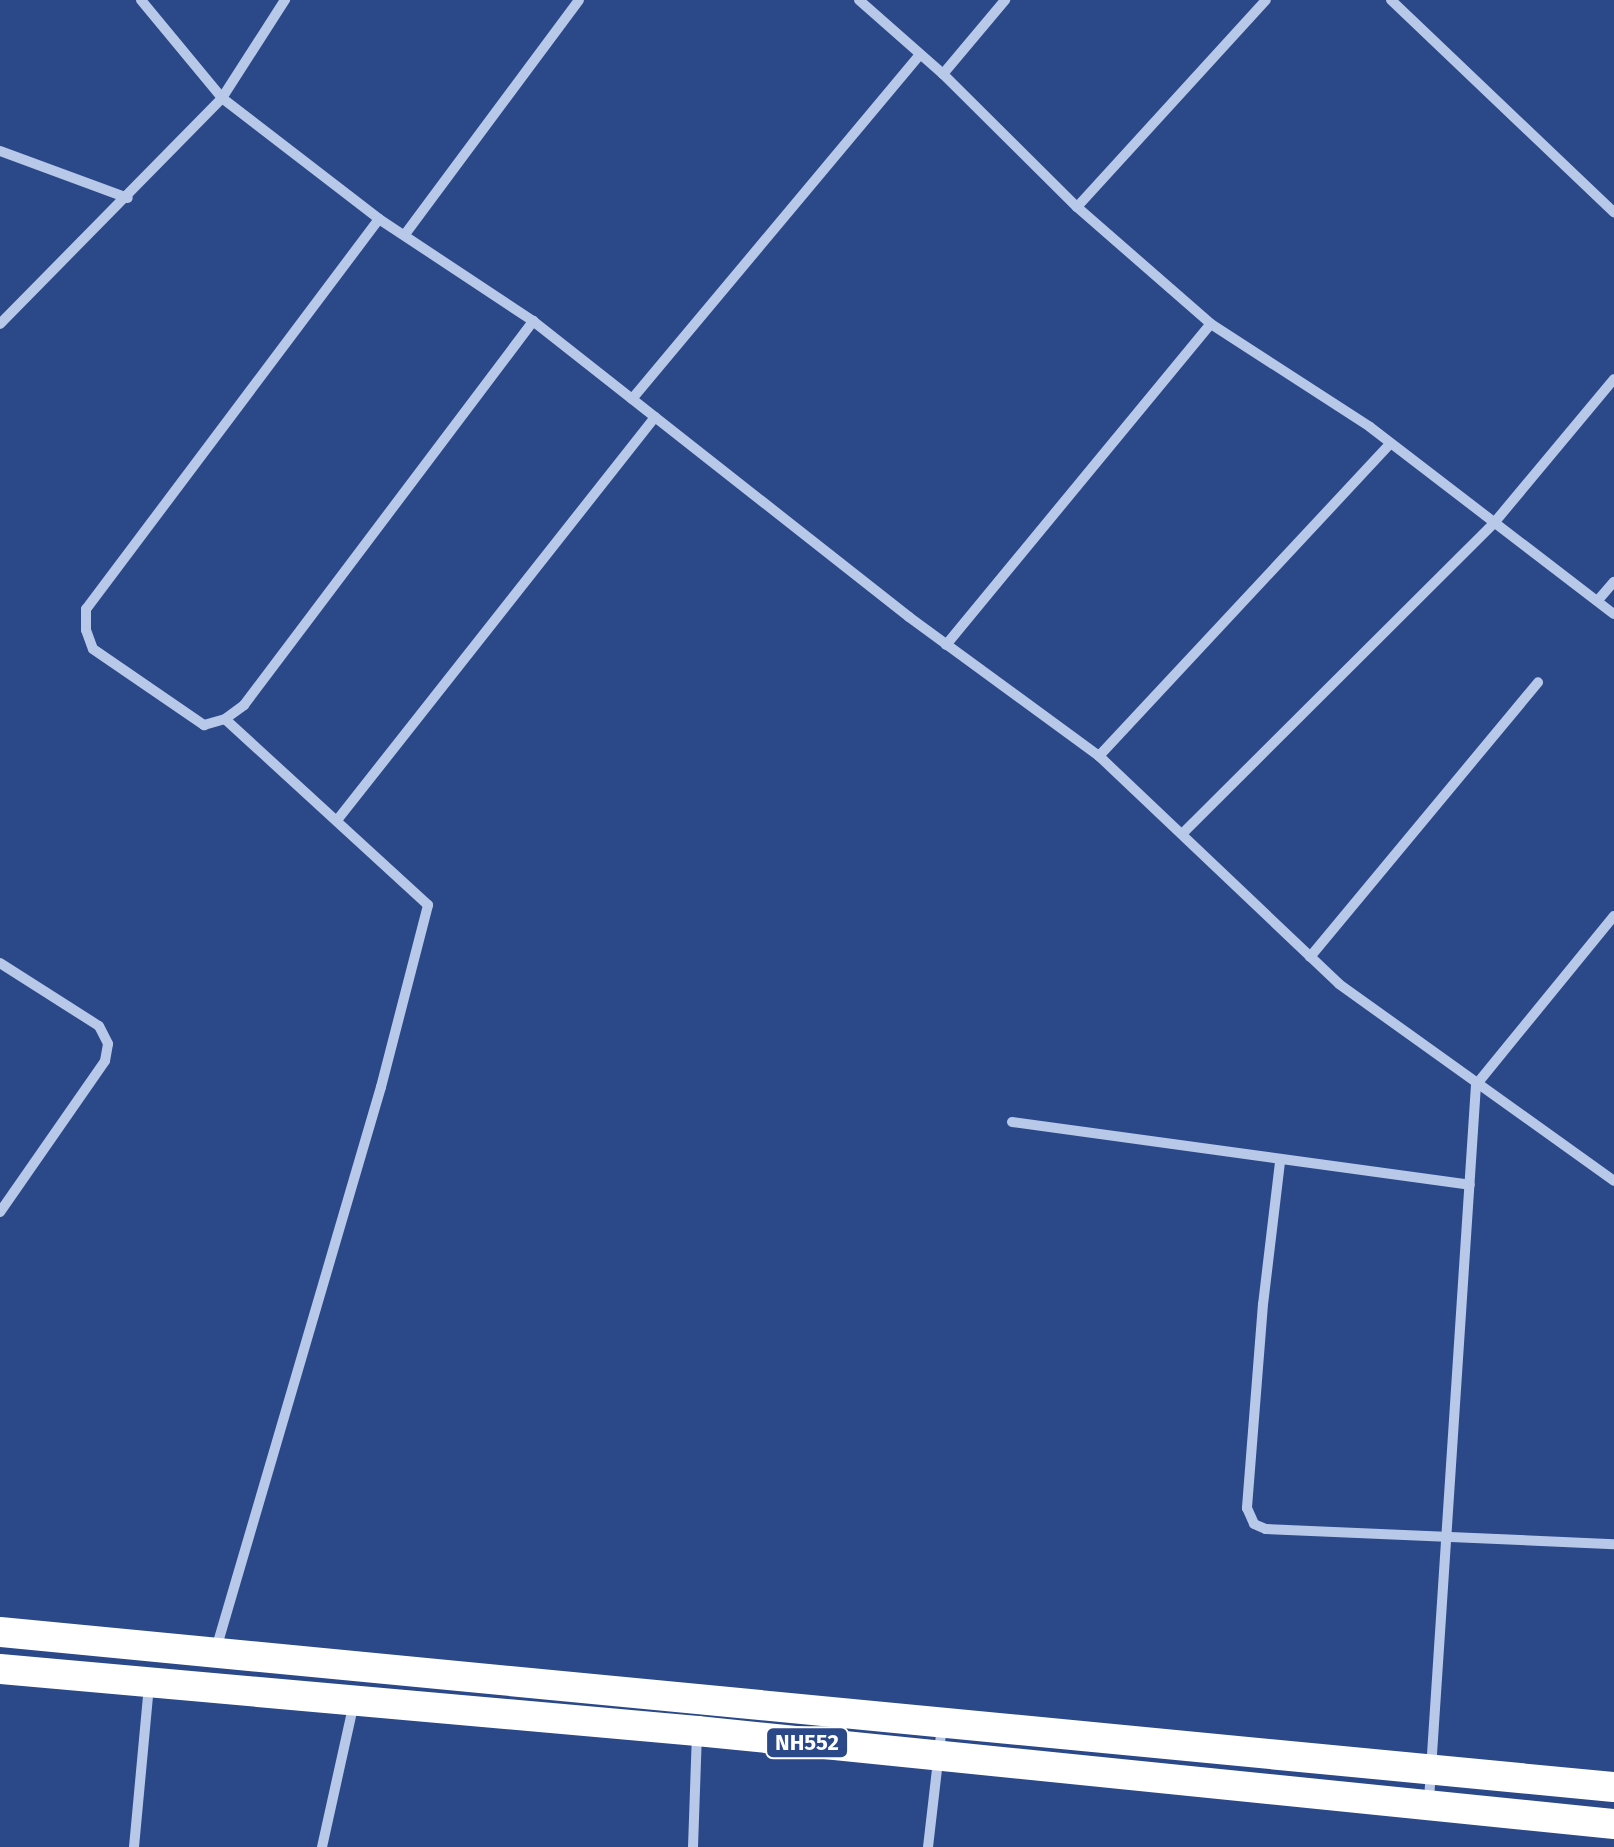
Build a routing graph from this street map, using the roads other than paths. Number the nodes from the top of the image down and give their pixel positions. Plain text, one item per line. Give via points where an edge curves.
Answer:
1 (142, 0) edge
2 (285, 0) edge
3 (579, 0) edge
4 (859, 0) edge
5 (1004, 0) edge
6 (1266, 0) edge
7 (1391, 0) edge
8 (920, 54) junction
9 (943, 74) junction
10 (222, 98) junction
11 (0, 152) edge
12 (128, 198) junction
13 (1077, 207) junction
14 (1614, 212) edge
15 (379, 219) junction
16 (406, 234) junction
17 (534, 321) junction
18 (0, 324) edge
19 (1211, 324) junction
20 (1614, 379) edge
21 (632, 399) junction
22 (655, 416) junction
23 (1390, 444) junction
24 (1494, 523) junction
25 (1614, 582) edge
26 (1599, 599) junction
27 (1614, 614) edge
28 (946, 645) junction
29 (1538, 682) dead end
30 (225, 718) junction
31 (1099, 756) junction
32 (338, 819) junction
33 (1182, 834) junction
34 (1614, 916) edge
35 (1310, 957) junction
36 (0, 963) edge
37 (1476, 1085) junction
38 (1012, 1122) dead end
39 (1280, 1162) junction
40 (1614, 1181) edge
41 (1470, 1185) junction
42 (0, 1212) edge
43 (1448, 1535) junction
44 (1614, 1544) edge
45 (0, 1632) edge
46 (216, 1650) junction
47 (0, 1669) edge
48 (150, 1684) junction
49 (700, 1696) junction
50 (354, 1702) junction
51 (943, 1720) junction
52 (697, 1732) junction
53 (939, 1756) junction
54 (1432, 1768) junction
55 (1614, 1786) edge
56 (1428, 1806) junction
57 (1614, 1824) edge
58 (134, 1847) edge
59 (322, 1847) edge
60 (693, 1847) edge
61 (928, 1847) edge

1 - 10 street
2 - 10 street
3 - 16 street
4 - 8 street
5 - 9 street
6 - 13 street
7 - 14 street
8 - 9 street
8 - 21 street
9 - 13 street
10 - 12 street
10 - 15 street
11 - 12 street
12 - 18 street
13 - 19 street
15 - 16 street
15 - 30 street via 86,609 93,649 204,725
16 - 17 street
17 - 21 street
17 - 30 street via 244,705
19 - 23 street
19 - 28 street
20 - 24 street
21 - 22 street
22 - 28 street
22 - 32 street
23 - 24 street
23 - 31 street
24 - 26 street
24 - 33 street
25 - 26 street
26 - 27 street
28 - 31 street
29 - 35 street
30 - 32 street
31 - 33 street
32 - 46 street via 428,905
33 - 35 street
34 - 37 street
35 - 37 street
36 - 42 street via 99,1026 108,1044 106,1061
37 - 40 street
37 - 41 street
38 - 39 street
39 - 41 street
39 - 43 street via 1247,1508 1254,1524
41 - 43 street
43 - 44 street
43 - 54 street
45 - 46 highway, NH552
46 - 49 highway, NH552
47 - 48 highway, NH552
48 - 50 highway, NH552
48 - 58 street
49 - 51 highway, NH552
49 - 52 street
50 - 52 highway, NH552
50 - 59 street
51 - 53 street
51 - 54 highway, NH552
52 - 53 highway, NH552
52 - 60 street
53 - 56 highway, NH552
53 - 61 street
54 - 55 highway, NH552
54 - 56 street
56 - 57 highway, NH552

